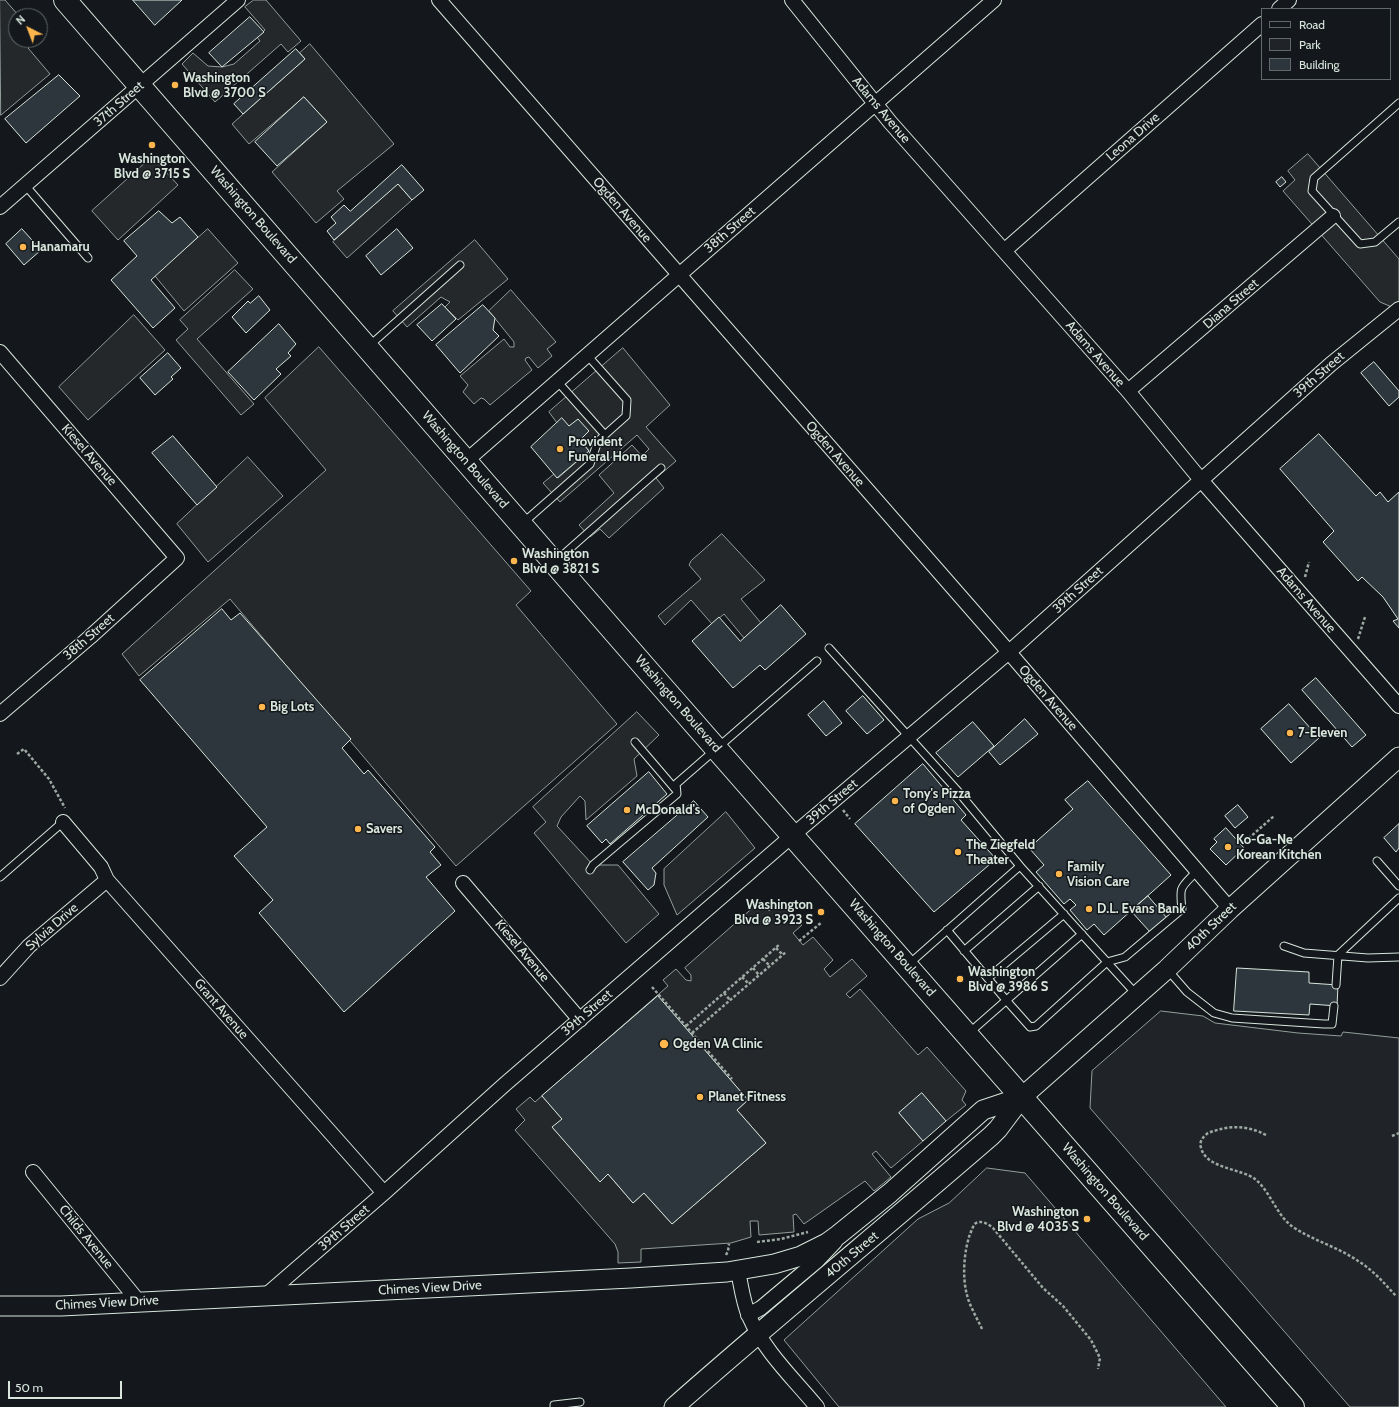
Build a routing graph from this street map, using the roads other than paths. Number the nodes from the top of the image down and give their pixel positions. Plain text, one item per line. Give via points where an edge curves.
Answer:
1 (65, 0) edge
2 (238, 0) edge
3 (439, 0) edge
4 (792, 0) edge
5 (994, 0) edge
6 (1289, 0) edge
7 (1280, 8) edge
8 (1261, 25) edge
9 (140, 86) junction
10 (1399, 103) edge
11 (875, 104) junction
12 (25, 185) junction
13 (0, 207) edge
14 (1333, 216) junction
15 (1399, 222) edge
16 (1004, 251) junction
17 (88, 258) dead end
18 (460, 265) dead end
19 (678, 275) junction
20 (1399, 309) edge
21 (367, 347) junction
22 (0, 352) edge
23 (587, 355) junction
24 (557, 381) junction
25 (1128, 391) junction
26 (605, 434) junction
27 (466, 461) junction
28 (661, 468) dead end
29 (1201, 480) junction
30 (522, 525) junction
31 (177, 558) joint
32 (555, 562) junction
33 (829, 648) dead end
34 (1009, 652) junction
35 (817, 661) dead end
36 (1399, 706) edge
37 (0, 714) edge
38 (909, 737) junction
39 (635, 742) dead end
40 (716, 748) junction
41 (1399, 757) edge
42 (676, 790) junction
43 (64, 816) joint
44 (793, 835) junction
45 (1377, 861) dead end
46 (1020, 866) junction
47 (590, 870) dead end
48 (1198, 871) junction
49 (0, 877) edge
50 (107, 880) junction
51 (463, 883) dead end
52 (1039, 886) junction
53 (1399, 886) edge
54 (1399, 898) edge
55 (1230, 909) junction
56 (1064, 914) junction
57 (947, 930) junction
58 (1082, 934) junction
59 (1284, 946) dead end
60 (964, 951) junction
61 (1338, 955) junction
62 (1399, 957) edge
63 (1107, 962) junction
64 (907, 965) junction
65 (1167, 969) junction
66 (0, 978) edge
67 (988, 978) junction
68 (1336, 985) dead end
69 (1136, 995) junction
70 (1006, 1000) junction
71 (1334, 1006) dead end
72 (580, 1020) junction
73 (967, 1034) junction
74 (1022, 1097) junction
75 (33, 1172) dead end
76 (384, 1194) junction
77 (850, 1226) junction
78 (738, 1271) junction
79 (266, 1296) junction
80 (139, 1302) junction
81 (0, 1306) edge
82 (748, 1315) junction
83 (758, 1334) junction
84 (580, 1402) dead end
85 (554, 1407) edge
86 (674, 1407) edge
87 (817, 1407) edge
88 (1293, 1407) edge

1 - 9 main road, Washington Boulevard
2 - 9 street, 37th Street
3 - 19 street, Ogden Avenue
4 - 11 street, Adams Avenue
5 - 11 street, 38th Street
6 - 7 street
8 - 16 street, Leona Drive
9 - 12 street, 37th Street
9 - 21 main road, Washington Boulevard
10 - 14 lane via 1314,178 1312,191
11 - 16 street, Adams Avenue
11 - 19 street, 38th Street
12 - 13 street, 37th Street
12 - 17 lane
14 - 15 lane via 1360,244 1375,242
14 - 25 street, Diana Street
16 - 25 street, Adams Avenue
18 - 21 lane
19 - 23 street, 38th Street
19 - 34 street, Ogden Avenue
20 - 29 street, 39th Street via 1331,364
21 - 27 main road, Washington Boulevard
22 - 31 street, Kiesel Avenue
23 - 24 street, 38th Street
23 - 26 lane via 627,400 626,416
24 - 26 lane
24 - 27 street, 38th Street
25 - 29 street, Adams Avenue
26 - 30 lane via 598,441 590,464
27 - 30 main road, Washington Boulevard
28 - 32 lane
29 - 34 street, 39th Street
29 - 36 street, Adams Avenue
30 - 32 main road, Washington Boulevard
31 - 37 street, 38th Street
32 - 40 main road, Washington Boulevard
33 - 38 lane
34 - 38 street, 39th Street
34 - 48 street, Ogden Avenue
35 - 40 lane
38 - 44 street, 39th Street
38 - 46 lane
39 - 42 lane
40 - 42 lane via 676,784
40 - 44 main road, Washington Boulevard
41 - 55 main road, 40th Street
42 - 47 lane via 677,794
43 - 49 lane
43 - 50 street, Grant Avenue via 101,867
44 - 64 main road, Washington Boulevard
44 - 72 street, 39th Street
45 - 53 lane
46 - 52 lane
46 - 57 lane
48 - 55 street, Ogden Avenue
48 - 63 lane via 1181,887 1182,909 1125,957
50 - 66 street, Sylvia Drive via 29,946
50 - 76 street, Grant Avenue
51 - 72 street, Kiesel Avenue
52 - 56 lane
52 - 60 lane
54 - 61 lane
55 - 65 main road, 40th Street
56 - 58 lane
56 - 67 lane
57 - 60 lane
57 - 64 lane
58 - 63 lane
58 - 70 lane
59 - 61 lane via 1304,953
60 - 67 lane
61 - 62 lane via 1368,958
61 - 68 lane
63 - 69 lane
63 - 70 lane via 1036,1026 1030,1027
64 - 73 main road, Washington Boulevard
65 - 69 main road, 40th Street
65 - 71 lane via 1187,992 1214,1013 1232,1018 1332,1024
67 - 70 lane
69 - 74 main road, 40th Street
70 - 73 lane
72 - 76 street, 39th Street
73 - 74 main road, Washington Boulevard
74 - 77 main road, 40th Street via 983,1110
74 - 83 main road, 40th Street via 991,1136
74 - 88 main road, Washington Boulevard
75 - 80 street, Childs Avenue
76 - 79 street, 39th Street
77 - 78 main road, Chimes View Drive via 801,1256
77 - 82 street, 40th Street via 817,1261 761,1308
78 - 79 main road, Chimes View Drive
78 - 82 street
79 - 80 main road, Chimes View Drive
80 - 81 main road, Chimes View Drive
82 - 83 street
83 - 86 main road, 40th Street
83 - 87 street
84 - 85 lane

